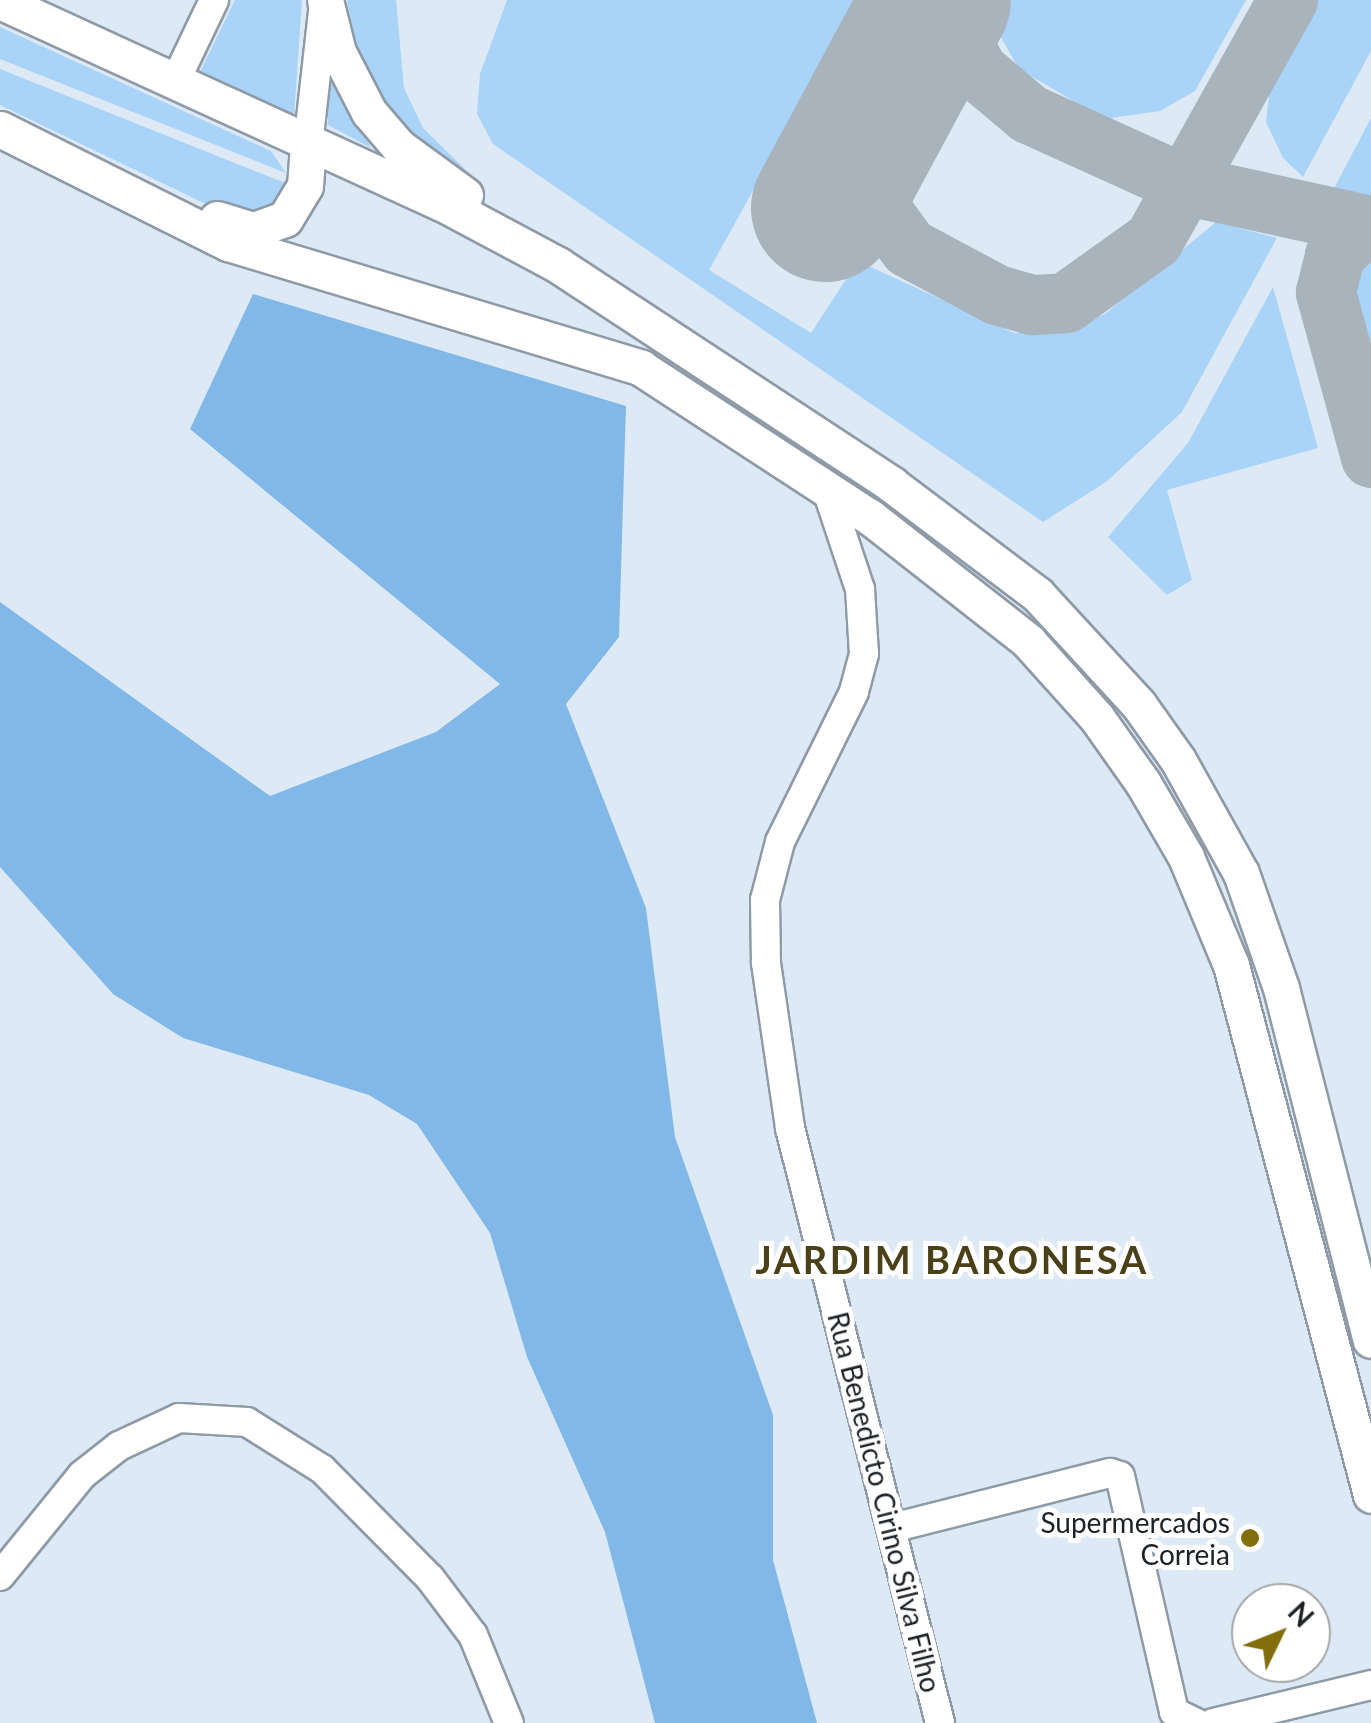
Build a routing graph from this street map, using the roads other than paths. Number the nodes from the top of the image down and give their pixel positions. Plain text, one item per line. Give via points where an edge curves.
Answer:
1 (214, 0) edge
2 (325, 0) edge
3 (0, 2) edge
4 (0, 19) edge
5 (125, 60) junction
6 (174, 84) junction
7 (258, 122) junction
8 (0, 127) edge
9 (308, 145) junction
10 (305, 186) junction
11 (558, 265) junction
12 (826, 487) junction
13 (870, 516) junction
14 (838, 535) junction
15 (1371, 1340) edge
16 (1371, 1494) edge
17 (892, 1528) junction
18 (0, 1576) edge
19 (1371, 1685) edge
20 (509, 1723) edge
21 (940, 1723) edge
22 (1197, 1723) edge
23 (1213, 1723) edge

1 - 6 street
2 - 9 street
2 - 11 main road via 350,82 390,137
3 - 5 main road
4 - 5 main road
5 - 6 main road
6 - 7 main road
7 - 9 main road
7 - 10 main road via 289,150
8 - 10 main road via 238,229 270,228 285,219
8 - 12 main road via 228,243 641,368
9 - 10 main road
9 - 11 main road via 442,202
11 - 15 main road via 988,553 1086,642 1139,705 1213,818 1263,928
12 - 13 main road
12 - 14 street, Rua Benedicto Cirino Silva Filho
13 - 14 street
13 - 16 main road via 1028,640 1097,718 1186,857 1231,965
14 - 17 street, Rua Benedicto Cirino Silva Filho via 860,589 864,654 854,692 780,842 765,900 766,963 790,1128
17 - 21 street, Rua Benedicto Cirino Silva Filho
17 - 22 street via 1120,1476 1174,1712
18 - 20 street via 70,1488 118,1446 168,1420 225,1416 247,1422 322,1469 430,1578 484,1656
19 - 23 street

